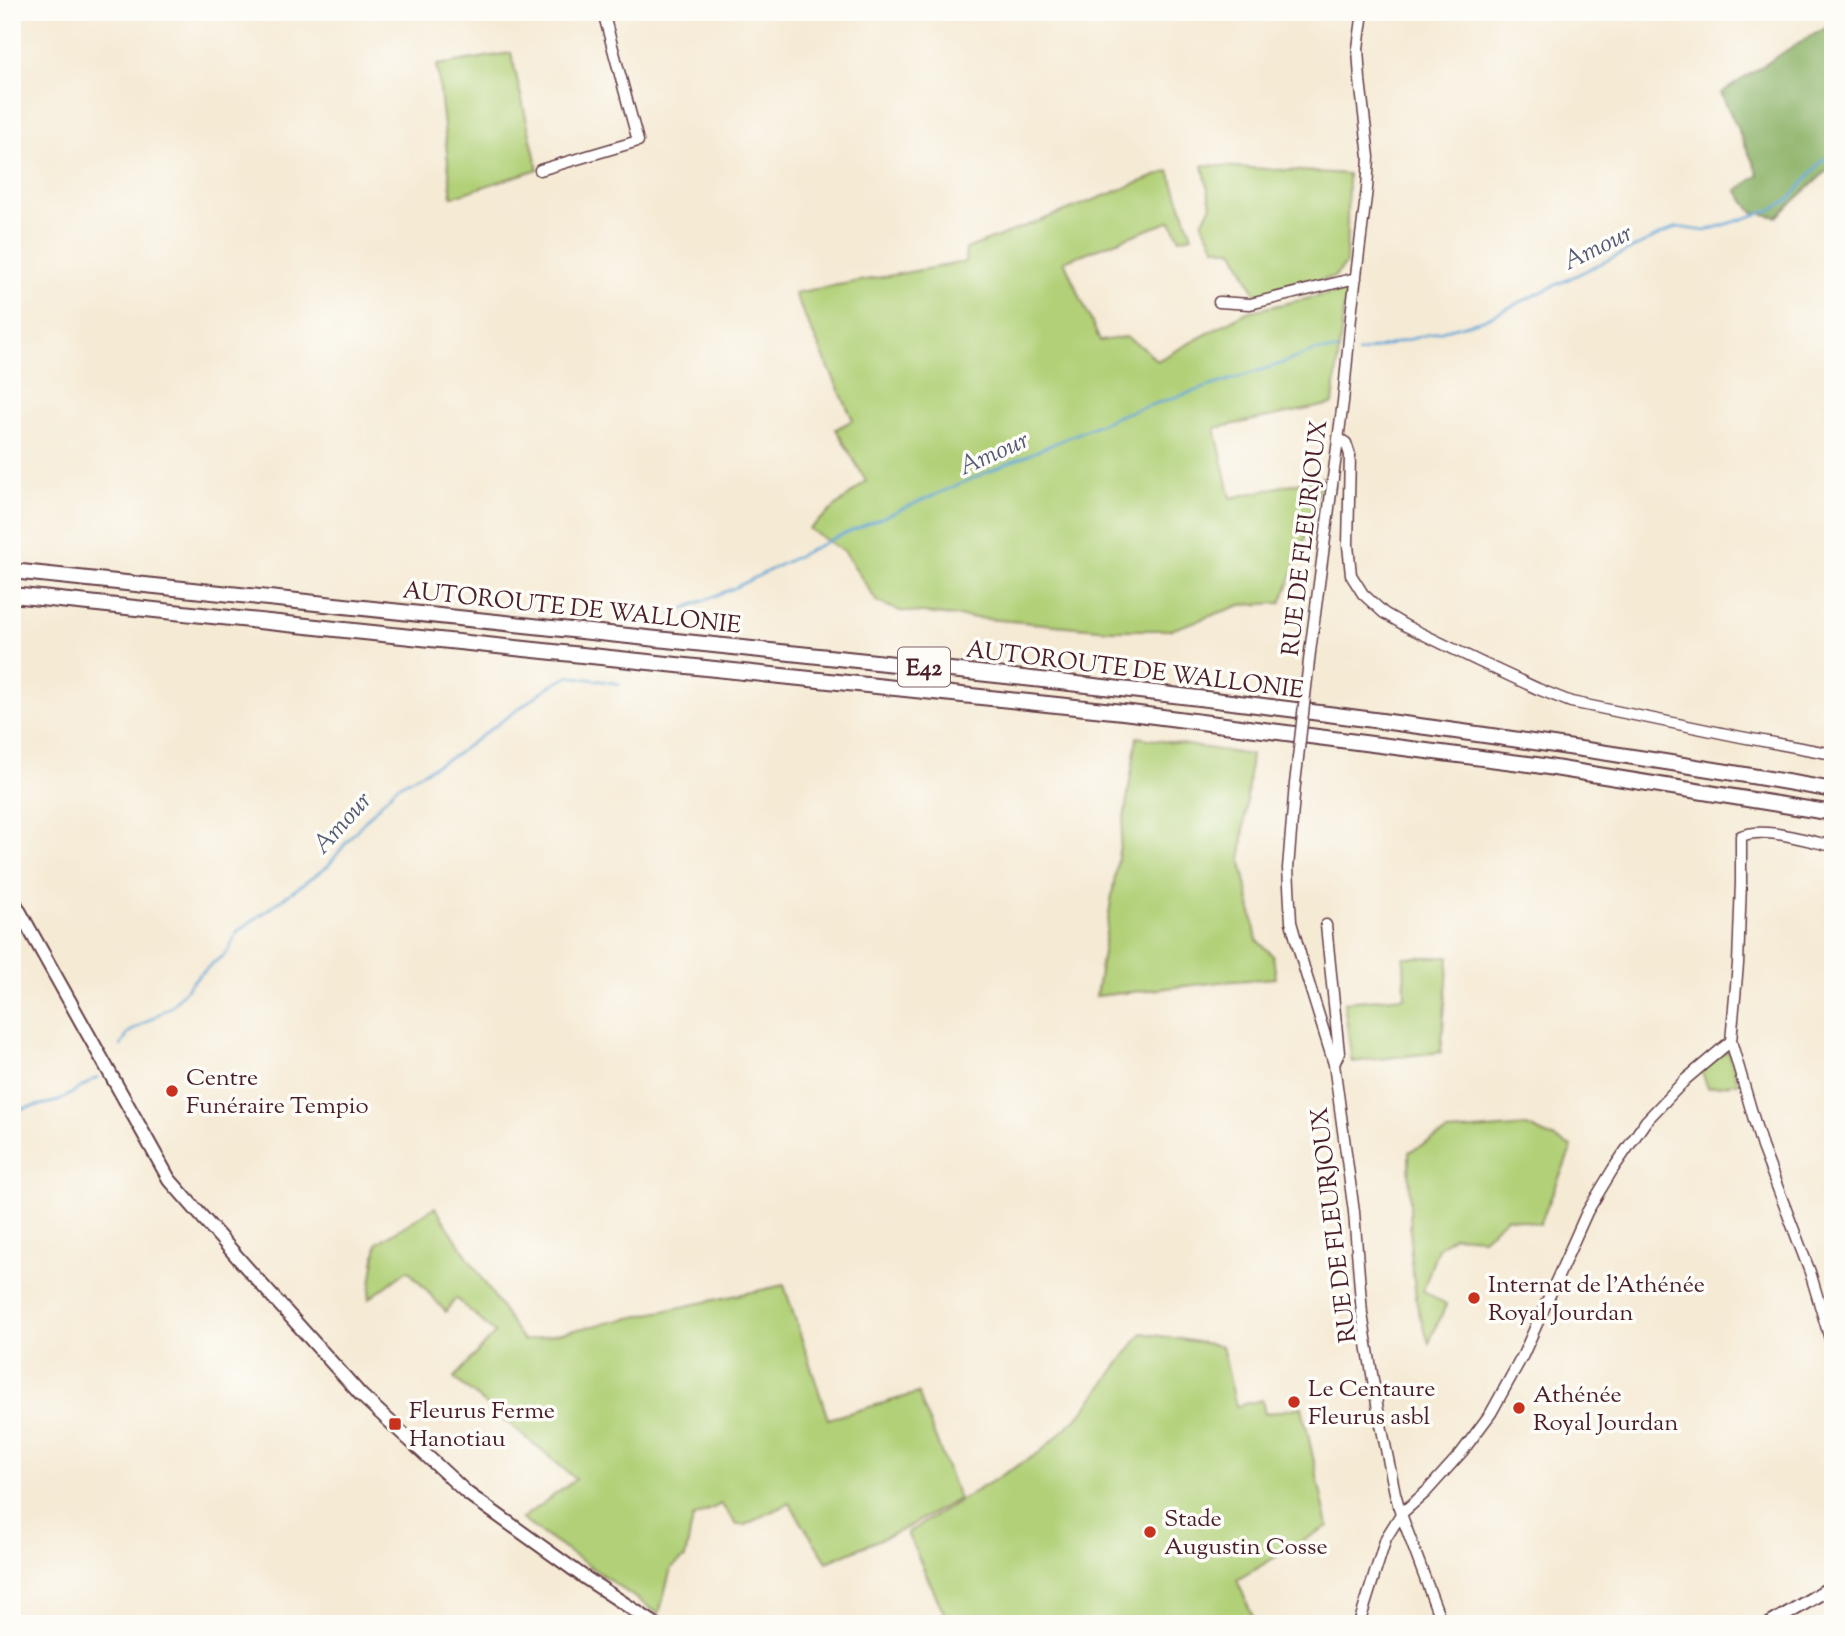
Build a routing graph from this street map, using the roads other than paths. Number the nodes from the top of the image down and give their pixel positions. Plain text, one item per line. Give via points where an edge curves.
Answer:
1 (603, 12) edge
2 (1363, 12) edge
3 (540, 170) dead end
4 (1356, 278) junction
5 (1219, 302) dead end
6 (1338, 438) junction
7 (12, 571) edge
8 (12, 595) edge
9 (1833, 754) edge
10 (1833, 790) edge
11 (1833, 813) edge
12 (1833, 846) edge
13 (12, 898) edge
14 (1326, 925) dead end
15 (1731, 1041) junction
16 (1334, 1064) junction
17 (1833, 1349) edge
18 (1401, 1514) junction
19 (1833, 1586) edge
20 (655, 1624) edge
21 (1359, 1624) edge
22 (1442, 1624) edge
23 (1770, 1624) edge

1 - 3 street via 638,141
2 - 4 street, RUE DE FLEURJOUX via 1358,48 1369,157
4 - 5 street via 1250,304
4 - 6 street, RUE DE FLEURJOUX
6 - 9 street via 1346,443 1350,456 1351,575 1363,594 1384,612 1490,667 1571,702
6 - 16 street, RUE DE FLEURJOUX, bridge via 1288,868 1291,922
7 - 10 highway, AUTOROUTE DE WALLONIE / E42 via 1139,691 1528,741
8 - 11 highway, AUTOROUTE DE WALLONIE / E42 via 1123,712 1536,765
12 - 15 street via 1766,832 1741,836
13 - 20 main road via 169,1179 254,1277 361,1395 467,1493
14 - 16 street, RUE DE FLEURJOUX via 1339,1053
15 - 17 street via 1762,1147 1810,1272
15 - 18 street via 1646,1121 1612,1169 1491,1413 1462,1452
16 - 18 street, RUE DE FLEURJOUX via 1363,1314
18 - 21 street via 1386,1538
18 - 22 street, RUE DE FLEURJOUX
19 - 23 main road

